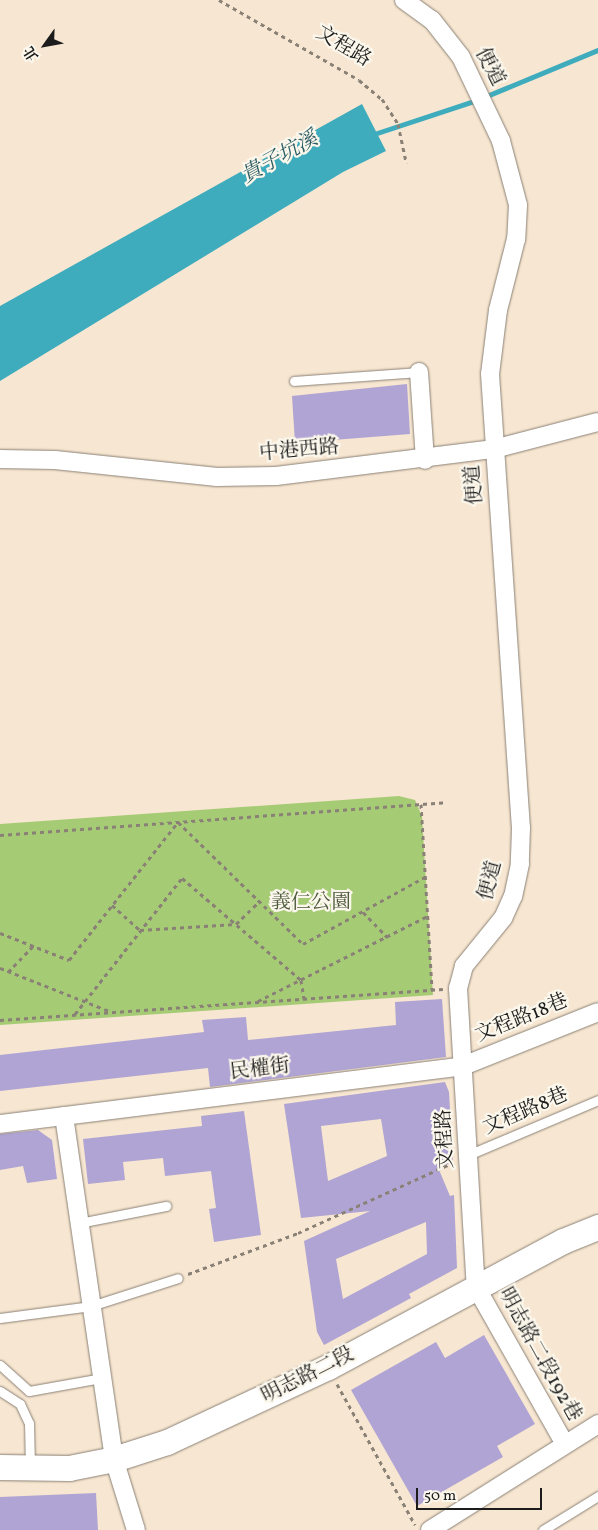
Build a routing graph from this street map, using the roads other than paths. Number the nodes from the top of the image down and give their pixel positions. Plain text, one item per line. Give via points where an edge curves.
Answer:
1 (404, 0) edge
2 (419, 372) joint
3 (294, 381) dead end
4 (598, 422) edge
5 (494, 449) junction
6 (0, 459) edge
7 (425, 460) junction
8 (458, 988) joint
9 (598, 1012) edge
10 (462, 1066) junction
11 (598, 1100) edge
12 (64, 1116) junction
13 (0, 1124) edge
14 (468, 1155) junction
15 (166, 1206) dead end
16 (79, 1223) junction
17 (598, 1227) edge
18 (178, 1278) road end
19 (476, 1287) junction
20 (91, 1306) junction
21 (0, 1318) edge
22 (0, 1365) edge
23 (102, 1378) junction
24 (0, 1391) edge
25 (598, 1424) edge
26 (565, 1444) junction
27 (114, 1459) junction
28 (0, 1467) edge
29 (30, 1468) junction
30 (598, 1496) edge
31 (136, 1530) edge
32 (430, 1530) edge
33 (543, 1530) edge

1 - 5 street, 便道 via 432,20 461,57 511,170 518,206 516,240 493,340 490,374
2 - 3 lane
2 - 7 street
4 - 5 street, 中港西路
5 - 7 street, 中港西路
5 - 8 street, 便道 via 521,828 520,864 513,896 503,918 464,966
6 - 7 street, 中港西路 via 55,460 217,477 276,476
8 - 10 street, 文程路
9 - 10 street, 文程路18巷
10 - 12 street, 民權街
10 - 14 street, 文程路
11 - 14 lane, 文程路8巷
12 - 13 street, 民權街
12 - 16 street
14 - 19 street, 文程路
15 - 16 lane
16 - 20 street
17 - 19 main road, 明志路二段 via 564,1240
18 - 20 lane
19 - 26 street, 明志路二段192巷
19 - 27 main road, 明志路二段 via 328,1368 167,1442
20 - 21 lane
20 - 23 street
22 - 23 lane via 28,1391
23 - 27 street
24 - 29 lane via 20,1404 29,1423
25 - 26 street
26 - 32 street
27 - 29 main road, 明志路二段 via 69,1468
27 - 31 street
28 - 29 main road, 明志路二段
30 - 33 lane

